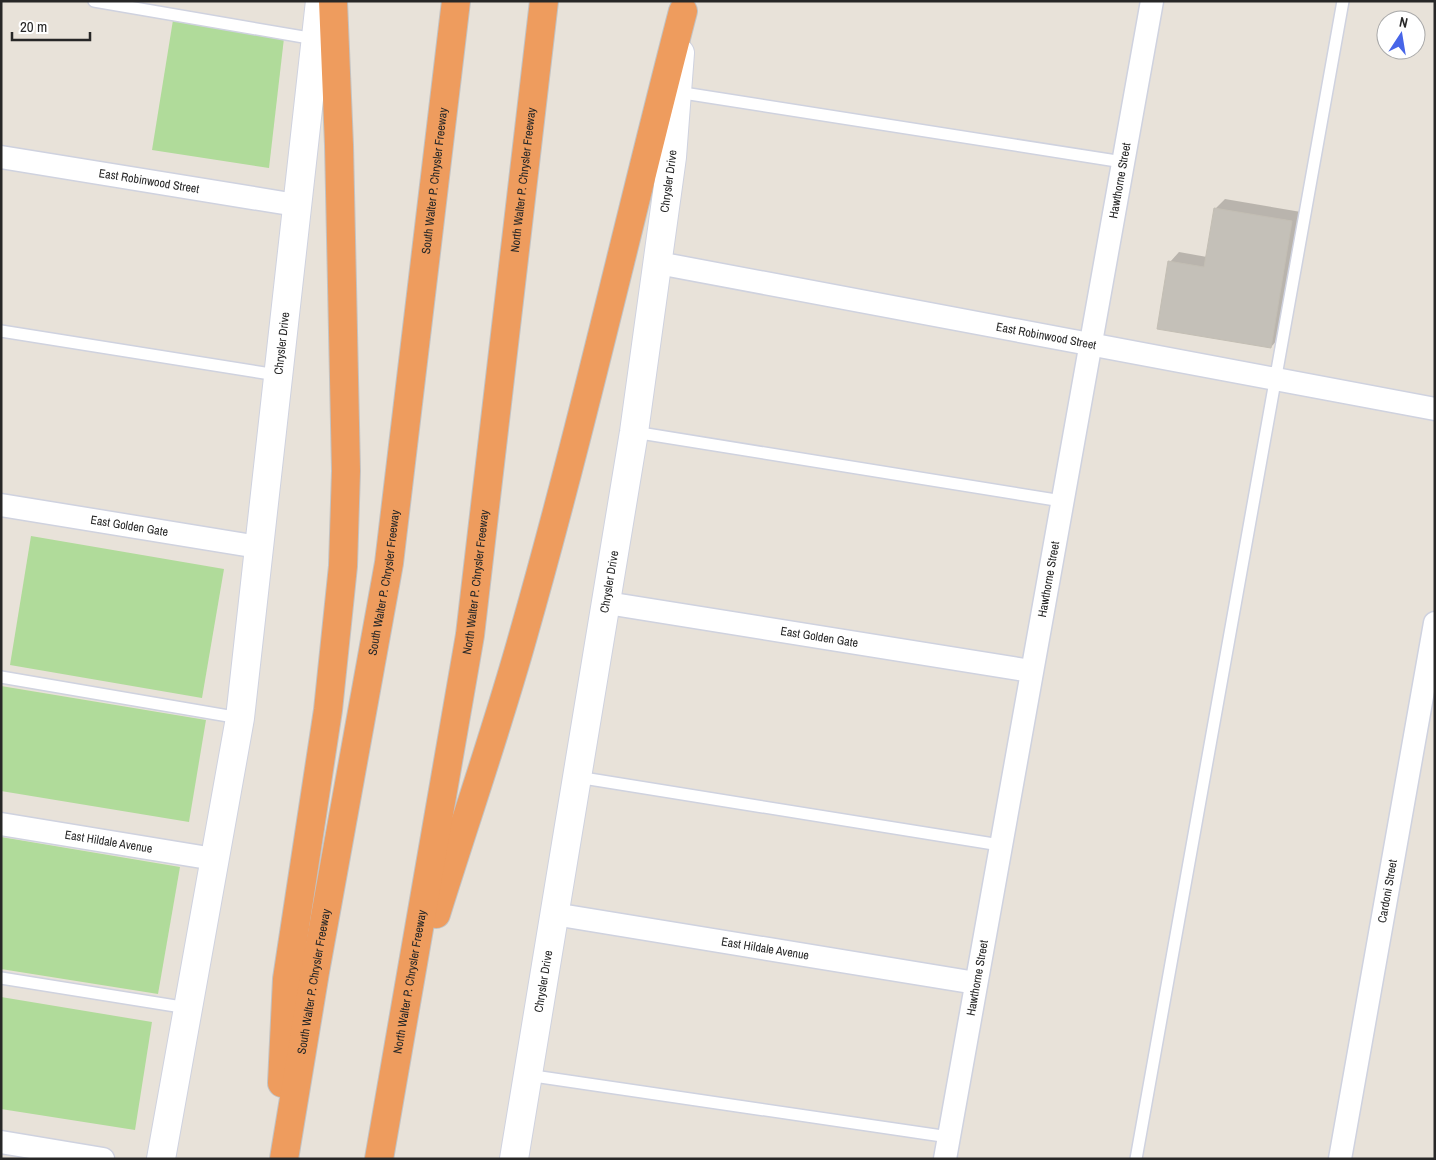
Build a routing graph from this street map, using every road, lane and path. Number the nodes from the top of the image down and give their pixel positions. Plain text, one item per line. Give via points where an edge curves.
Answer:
1 (94, 1) edge
2 (320, 1) edge
3 (334, 1) edge
4 (456, 1) edge
5 (544, 1) edge
6 (1152, 1) edge
7 (1343, 1) edge
8 (683, 6) edge
9 (315, 39) junction
10 (677, 92) junction
11 (1, 157) edge
12 (1123, 162) junction
13 (296, 205) junction
14 (658, 263) junction
15 (1, 331) edge
16 (1091, 343) junction
17 (277, 375) junction
18 (1276, 379) junction
19 (1435, 409) edge
20 (634, 432) junction
21 (1062, 501) junction
22 (1, 505) edge
23 (258, 547) junction
24 (607, 603) junction
25 (1435, 623) edge
26 (1031, 671) junction
27 (1, 678) edge
28 (240, 718) junction
29 (577, 777) junction
30 (1, 824) edge
31 (1000, 845) junction
32 (214, 859) junction
33 (554, 914) junction
34 (1, 978) edge
35 (976, 983) junction
36 (188, 1008) junction
37 (402, 1020) junction
38 (528, 1075) junction
39 (1, 1142) edge
40 (947, 1148) edge
41 (103, 1159) edge
42 (161, 1159) edge
43 (278, 1159) edge
44 (284, 1159) edge
45 (379, 1159) edge
46 (514, 1159) edge
47 (1136, 1159) edge
48 (1340, 1159) edge

1 - 9 lane
2 - 9 main road, Chrysler Drive
3 - 43 highway via 346,426 343,566 328,710 287,980
4 - 44 highway, South Walter P. Chrysler Freeway via 388,563
5 - 37 highway, North Walter P. Chrysler Freeway via 470,636
6 - 12 street, Hawthorne Street
7 - 18 lane
8 - 10 main road, Chrysler Drive
8 - 37 highway via 574,447 523,637
9 - 13 main road, Chrysler Drive
10 - 12 lane
10 - 14 main road, Chrysler Drive
11 - 13 street, East Robinwood Street
12 - 16 street, Hawthorne Street
13 - 17 main road, Chrysler Drive
14 - 16 street, East Robinwood Street
14 - 20 main road, Chrysler Drive
15 - 17 lane
16 - 18 street, East Robinwood Street
16 - 21 street, Hawthorne Street
17 - 23 main road, Chrysler Drive
18 - 19 street, East Robinwood Street
18 - 47 lane
20 - 21 lane
20 - 24 main road, Chrysler Drive
21 - 26 street, Hawthorne Street
22 - 23 street, East Golden Gate
23 - 28 main road, Chrysler Drive
24 - 26 street, East Golden Gate
24 - 29 main road, Chrysler Drive
25 - 48 street, Cardoni Street
26 - 31 street, Hawthorne Street
27 - 28 lane
28 - 32 main road, Chrysler Drive
29 - 31 lane
29 - 33 main road, Chrysler Drive
30 - 32 street, East Hildale Avenue
31 - 35 street, Hawthorne Street
32 - 36 main road, Chrysler Drive
33 - 35 street, East Hildale Avenue
33 - 38 main road, Chrysler Drive
34 - 36 lane
35 - 40 street, Hawthorne Street
36 - 42 main road, Chrysler Drive
37 - 45 highway, North Walter P. Chrysler Freeway
38 - 40 lane
38 - 46 main road, Chrysler Drive
39 - 41 street

